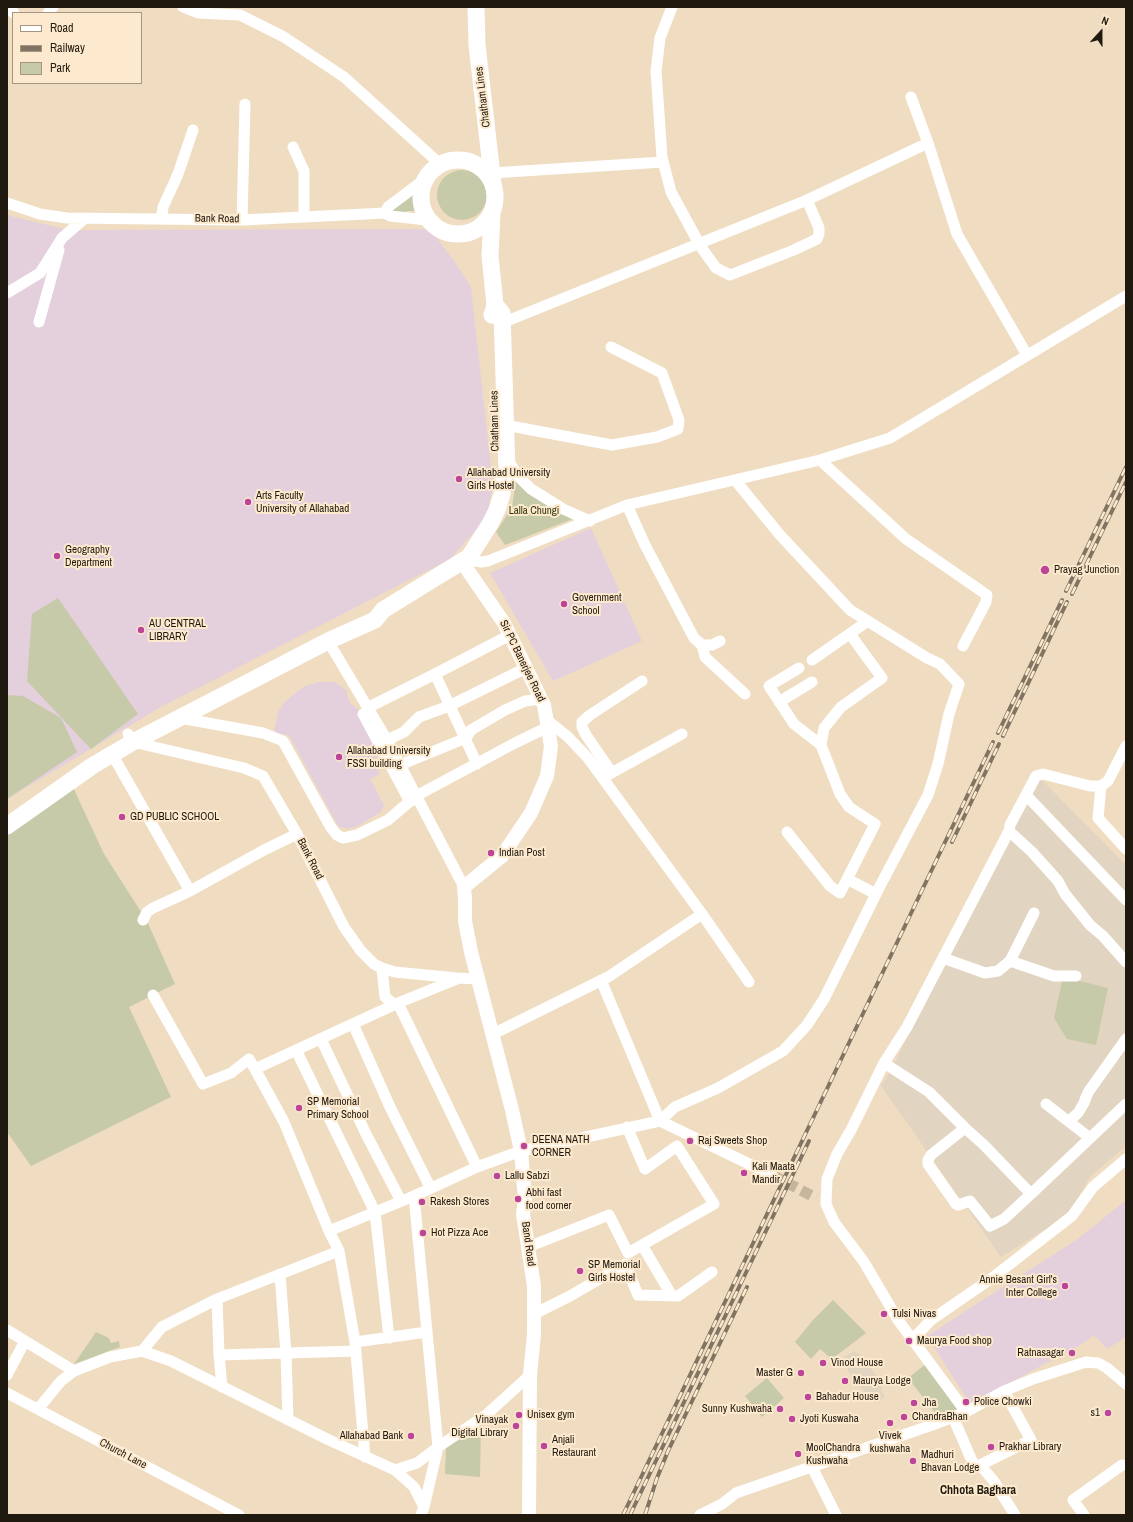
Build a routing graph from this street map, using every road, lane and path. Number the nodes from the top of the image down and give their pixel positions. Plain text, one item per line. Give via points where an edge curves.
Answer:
1 (183, 7) edge
2 (467, 7) edge
3 (476, 7) edge
4 (672, 7) edge
5 (911, 97) dead end
6 (245, 104) dead end
7 (193, 130) dead end
8 (928, 143) junction
9 (293, 147) dead end
10 (471, 162) junction
11 (663, 162) junction
12 (440, 164) junction
13 (424, 180) junction
14 (493, 180) junction
15 (807, 200) junction
16 (12, 205) edge
17 (385, 213) junction
18 (492, 213) junction
19 (7, 214) edge
20 (304, 216) junction
21 (85, 218) junction
22 (163, 218) junction
23 (242, 220) junction
24 (428, 220) junction
25 (62, 238) junction
26 (699, 243) junction
27 (7, 293) edge
28 (1126, 296) edge
29 (495, 305) junction
30 (39, 322) dead end
31 (502, 323) junction
32 (611, 347) dead end
33 (1027, 355) junction
34 (505, 425) junction
35 (505, 457) junction
36 (820, 460) junction
37 (503, 479) junction
38 (735, 480) junction
39 (628, 505) junction
40 (590, 521) junction
41 (465, 560) junction
42 (383, 610) junction
43 (868, 621) junction
44 (510, 634) junction
45 (850, 634) junction
46 (328, 641) junction
47 (720, 641) dead end
48 (702, 645) junction
49 (963, 646) dead end
50 (812, 660) dead end
51 (338, 667) dead end
52 (526, 668) junction
53 (798, 668) dead end
54 (435, 674) junction
55 (642, 681) dead end
56 (812, 682) dead end
57 (745, 694) dead end
58 (541, 699) junction
59 (779, 702) junction
60 (449, 706) junction
61 (367, 708) junction
62 (180, 718) junction
63 (547, 724) junction
64 (682, 734) dead end
65 (130, 738) junction
66 (466, 738) junction
67 (387, 740) junction
68 (821, 745) junction
69 (1126, 746) edge
70 (112, 754) junction
71 (478, 764) junction
72 (400, 765) junction
73 (607, 775) junction
74 (1101, 786) junction
75 (1026, 795) junction
76 (413, 799) junction
77 (7, 814) edge
78 (7, 826) edge
79 (1009, 831) junction
80 (787, 832) dead end
81 (297, 834) junction
82 (1126, 849) edge
83 (847, 880) junction
84 (464, 887) junction
85 (190, 891) junction
86 (876, 894) junction
87 (1126, 900) edge
88 (1034, 913) dead end
89 (702, 914) junction
90 (143, 920) dead end
91 (943, 958) junction
92 (1010, 961) junction
93 (1126, 962) edge
94 (382, 968) junction
95 (1076, 976) dead end
96 (457, 978) junction
97 (479, 979) junction
98 (601, 980) junction
99 (748, 982) dead end
100 (153, 995) dead end
101 (397, 1004) junction
102 (353, 1024) junction
103 (493, 1034) junction
104 (321, 1039) junction
105 (1126, 1039) edge
106 (296, 1050) junction
107 (884, 1063) junction
108 (255, 1069) junction
109 (1046, 1104) dead end
110 (1126, 1104) edge
111 (660, 1121) junction
112 (1069, 1121) junction
113 (627, 1127) junction
114 (965, 1128) junction
115 (1090, 1138) junction
116 (521, 1151) junction
117 (1126, 1159) edge
118 (477, 1167) junction
119 (772, 1175) tunnel mouth
120 (430, 1187) junction
121 (1031, 1194) junction
122 (414, 1196) junction
123 (816, 1198) tunnel mouth
124 (401, 1201) junction
125 (375, 1212) junction
126 (834, 1222) junction
127 (329, 1231) junction
128 (642, 1245) junction
129 (528, 1247) junction
130 (339, 1251) junction
131 (712, 1272) dead end
132 (280, 1274) junction
133 (672, 1296) junction
134 (217, 1299) junction
135 (534, 1314) junction
136 (7, 1330) edge
137 (427, 1332) junction
138 (389, 1338) junction
139 (913, 1339) junction
140 (25, 1341) junction
141 (356, 1347) junction
142 (142, 1351) junction
143 (286, 1354) junction
144 (219, 1355) junction
145 (74, 1371) junction
146 (7, 1375) edge
147 (530, 1375) junction
148 (1126, 1384) edge
149 (222, 1387) junction
150 (1004, 1391) junction
151 (7, 1393) edge
152 (38, 1409) junction
153 (966, 1412) junction
154 (953, 1417) junction
155 (288, 1420) junction
156 (438, 1447) junction
157 (365, 1457) junction
158 (980, 1465) junction
159 (1125, 1466) edge
160 (812, 1467) junction
161 (395, 1470) junction
162 (422, 1511) edge
163 (239, 1515) edge
164 (529, 1515) edge
165 (700, 1515) edge
166 (836, 1515) edge
167 (1015, 1515) edge
168 (1084, 1515) edge

1 - 12 street via 198,13 240,14 284,37 344,77
2 - 10 highway, Chatham Lines via 480,139 476,155
3 - 14 highway, Chatham Lines via 477,46
4 - 11 street via 660,38 656,71
5 - 8 street
6 - 23 street
7 - 22 street via 163,207
8 - 15 street
8 - 33 street via 957,234
9 - 20 street via 304,171
10 - 12 highway via 450,160
10 - 14 highway
11 - 14 street
11 - 26 street via 671,192
12 - 13 highway
13 - 17 street via 388,207
13 - 24 highway via 420,200 422,211
14 - 18 highway, Chatham Lines via 495,204
15 - 26 street
15 - 26 street via 819,228 817,239 787,253 730,275 716,268
16 - 19 street
16 - 21 street, Bank Road via 40,214
17 - 20 street, Bank Road
17 - 24 street, Bank Road via 390,216
18 - 24 highway via 484,224 462,235 449,234
18 - 29 highway, Chatham Lines via 490,256
20 - 23 street, Bank Road
21 - 22 street, Bank Road
21 - 25 street
22 - 23 street, Bank Road
25 - 27 street via 40,273
25 - 30 street
26 - 31 street
28 - 33 street
29 - 31 highway, Chatham Lines via 502,313
29 - 37 highway, Chatham Lines via 492,313 496,470
31 - 34 highway, Chatham Lines
32 - 34 street via 662,373 679,420 678,429 657,437 612,445
33 - 36 street via 890,438
34 - 35 highway, Chatham Lines
35 - 37 highway, Chatham Lines via 506,471
35 - 40 street via 531,489 563,509
36 - 38 street
36 - 49 street via 906,539 987,595 986,602
37 - 41 highway via 497,510
38 - 39 street
38 - 43 street via 780,535 850,610
39 - 40 street
39 - 48 street via 680,614 694,638
40 - 41 street via 488,560
41 - 42 highway
41 - 44 main road, Sir PC Banerjee Road
42 - 46 highway via 375,620
42 - 65 highway via 369,610 171,709
43 - 45 street
43 - 86 street via 940,664 959,684 928,795
44 - 52 main road, Sir PC Banerjee Road
44 - 54 street
45 - 50 street
45 - 68 street via 882,678 841,707 824,728
46 - 61 street
46 - 62 highway
47 - 48 street
48 - 57 street via 705,657
51 - 76 street
52 - 58 main road, Sir PC Banerjee Road
52 - 60 street
53 - 59 street via 769,686
54 - 60 street
54 - 61 street
55 - 73 street via 582,722
56 - 59 street
58 - 63 main road, Sir PC Banerjee Road
58 - 66 street via 525,701 504,710 471,730
59 - 68 street via 794,724
60 - 66 street
60 - 67 street via 419,717 404,732
61 - 67 street
62 - 65 highway
62 - 76 street via 263,733 283,741 330,826 343,838 357,835 388,820
63 - 71 street
63 - 73 street via 568,737
63 - 84 main road, Sir PC Banerjee Road via 551,746 547,776 531,813 502,856
64 - 73 street
65 - 70 highway
65 - 77 highway via 88,756
65 - 81 street, Bank Road via 244,768 263,776
66 - 71 street
66 - 72 street
67 - 72 street
68 - 83 street via 840,794 849,807 875,824
69 - 74 street via 1108,781
70 - 78 highway
70 - 85 street
71 - 76 street
72 - 76 street
73 - 89 street
74 - 75 street via 1090,786 1043,774 1036,776
74 - 82 street via 1098,818
75 - 79 street
75 - 87 street
76 - 84 street
79 - 91 street
79 - 93 street via 1058,881 1090,926 1103,936
80 - 83 street via 830,886 840,893
81 - 85 street
81 - 94 street, Bank Road via 344,928 361,951
83 - 86 street
84 - 97 main road via 465,921
85 - 90 street via 153,908 147,912
86 - 111 street via 824,999 807,1025 783,1051 724,1085 675,1107
88 - 92 street
89 - 98 street
89 - 99 street
91 - 92 street via 985,973 998,971
91 - 107 street via 908,1027
92 - 95 street via 1054,976
94 - 96 street, Bank Road via 395,972
94 - 101 street via 385,997
96 - 97 street, Bank Road
96 - 101 street
97 - 103 main road, Band Road
98 - 103 street
98 - 111 street
100 - 108 street via 203,1084 231,1073 249,1059
101 - 102 street
101 - 118 street
102 - 104 street
102 - 120 street
103 - 116 main road, Band Road
104 - 106 street
104 - 124 street
105 - 112 street via 1089,1091 1078,1114
106 - 108 street
106 - 125 street
107 - 114 street via 929,1092
107 - 126 street via 852,1130 837,1154 827,1179 826,1204
108 - 127 street via 284,1122 303,1179
109 - 112 street
110 - 115 street
111 - 113 street
111 - 119 street
112 - 115 street
113 - 116 street
113 - 128 street via 645,1169 677,1146 714,1204
114 - 121 street
114 - 121 street via 928,1160 928,1164 956,1204 972,1202 990,1226 1004,1218
115 - 121 street
116 - 118 street
116 - 129 main road, Band Road
117 - 139 street via 1093,1187 1072,1216 992,1278 930,1320
118 - 120 street
120 - 122 street
122 - 124 street
122 - 137 street
123 - 126 street
124 - 125 street
125 - 127 street
125 - 138 street
126 - 139 street via 864,1262 887,1302
127 - 130 street
128 - 129 street via 628,1252 609,1215
128 - 133 street
129 - 135 main road, Band Road via 534,1286
130 - 132 street
130 - 141 street
131 - 133 street via 678,1296
132 - 134 street
132 - 143 street
133 - 135 street via 638,1295 625,1264
134 - 142 street via 162,1327
134 - 144 street
135 - 147 main road, Band Road
136 - 140 street
137 - 138 street
137 - 156 street
138 - 141 street
139 - 153 street
140 - 145 street
140 - 146 street
141 - 143 street
141 - 157 street
142 - 145 street via 110,1357
142 - 149 street via 171,1361
143 - 144 street
143 - 155 street
144 - 149 street
145 - 152 street via 61,1381
147 - 156 street via 486,1415
147 - 164 main road, Band Road
148 - 150 street via 1098,1363 1086,1362
149 - 155 street
150 - 153 street
150 - 158 street via 1031,1440
151 - 152 street, Church Lane
152 - 163 street, Church Lane
153 - 154 street
154 - 158 street via 972,1461 975,1465
154 - 160 street
155 - 157 street
156 - 161 street via 417,1463
156 - 162 street
157 - 161 street
158 - 167 street
159 - 168 street via 1073,1500
160 - 165 street via 736,1494
160 - 166 street
161 - 162 street via 414,1487

